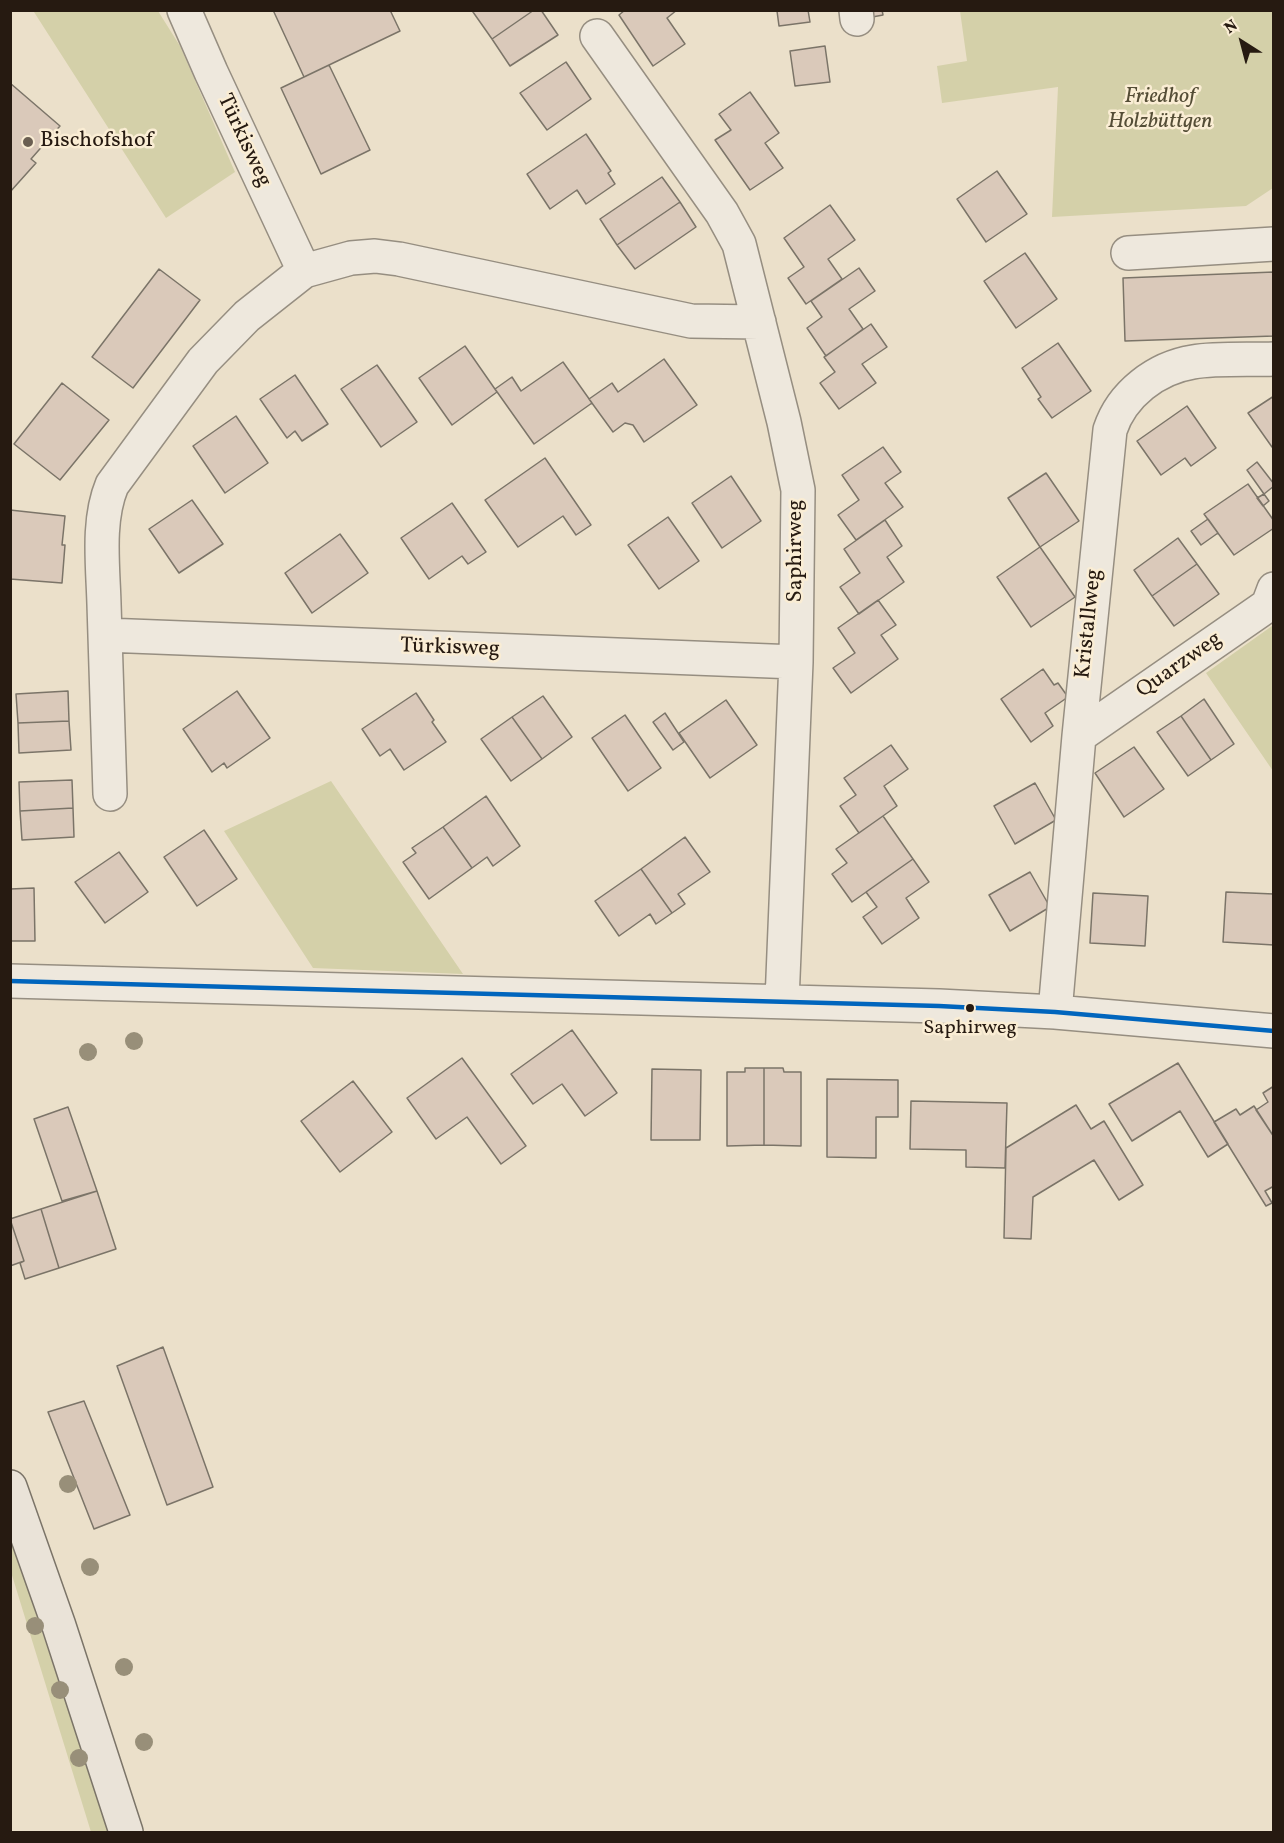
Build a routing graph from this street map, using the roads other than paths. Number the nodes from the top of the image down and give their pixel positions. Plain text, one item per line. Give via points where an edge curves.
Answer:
1 (184, 10) edge
2 (597, 36) dead end
3 (1274, 244) edge
4 (1128, 253) dead end
5 (304, 271) junction
6 (759, 322) junction
7 (1274, 359) edge
8 (1274, 589) edge
9 (105, 635) junction
10 (796, 662) junction
11 (1079, 736) junction
12 (110, 794) dead end
13 (10, 981) edge
14 (782, 1001) junction
15 (1055, 1012) junction
16 (1274, 1031) edge
17 (10, 1487) edge
18 (126, 1833) edge

1 - 5 street, Türkisweg
2 - 6 street, Saphirweg via 722,213 739,244
3 - 4 street
5 - 6 street via 351,258 375,256 691,321
5 - 9 street via 247,316 203,361 112,485 103,515
6 - 10 street, Saphirweg via 798,490
7 - 11 street, Kristallweg via 1195,361 1178,366 1140,386 1115,416 1110,430
8 - 11 street, Quarzweg via 1268,606
9 - 10 street, Türkisweg
9 - 12 street
10 - 14 street, Saphirweg
11 - 15 street, Kristallweg
13 - 14 street
14 - 15 street
15 - 16 street
17 - 18 main road

